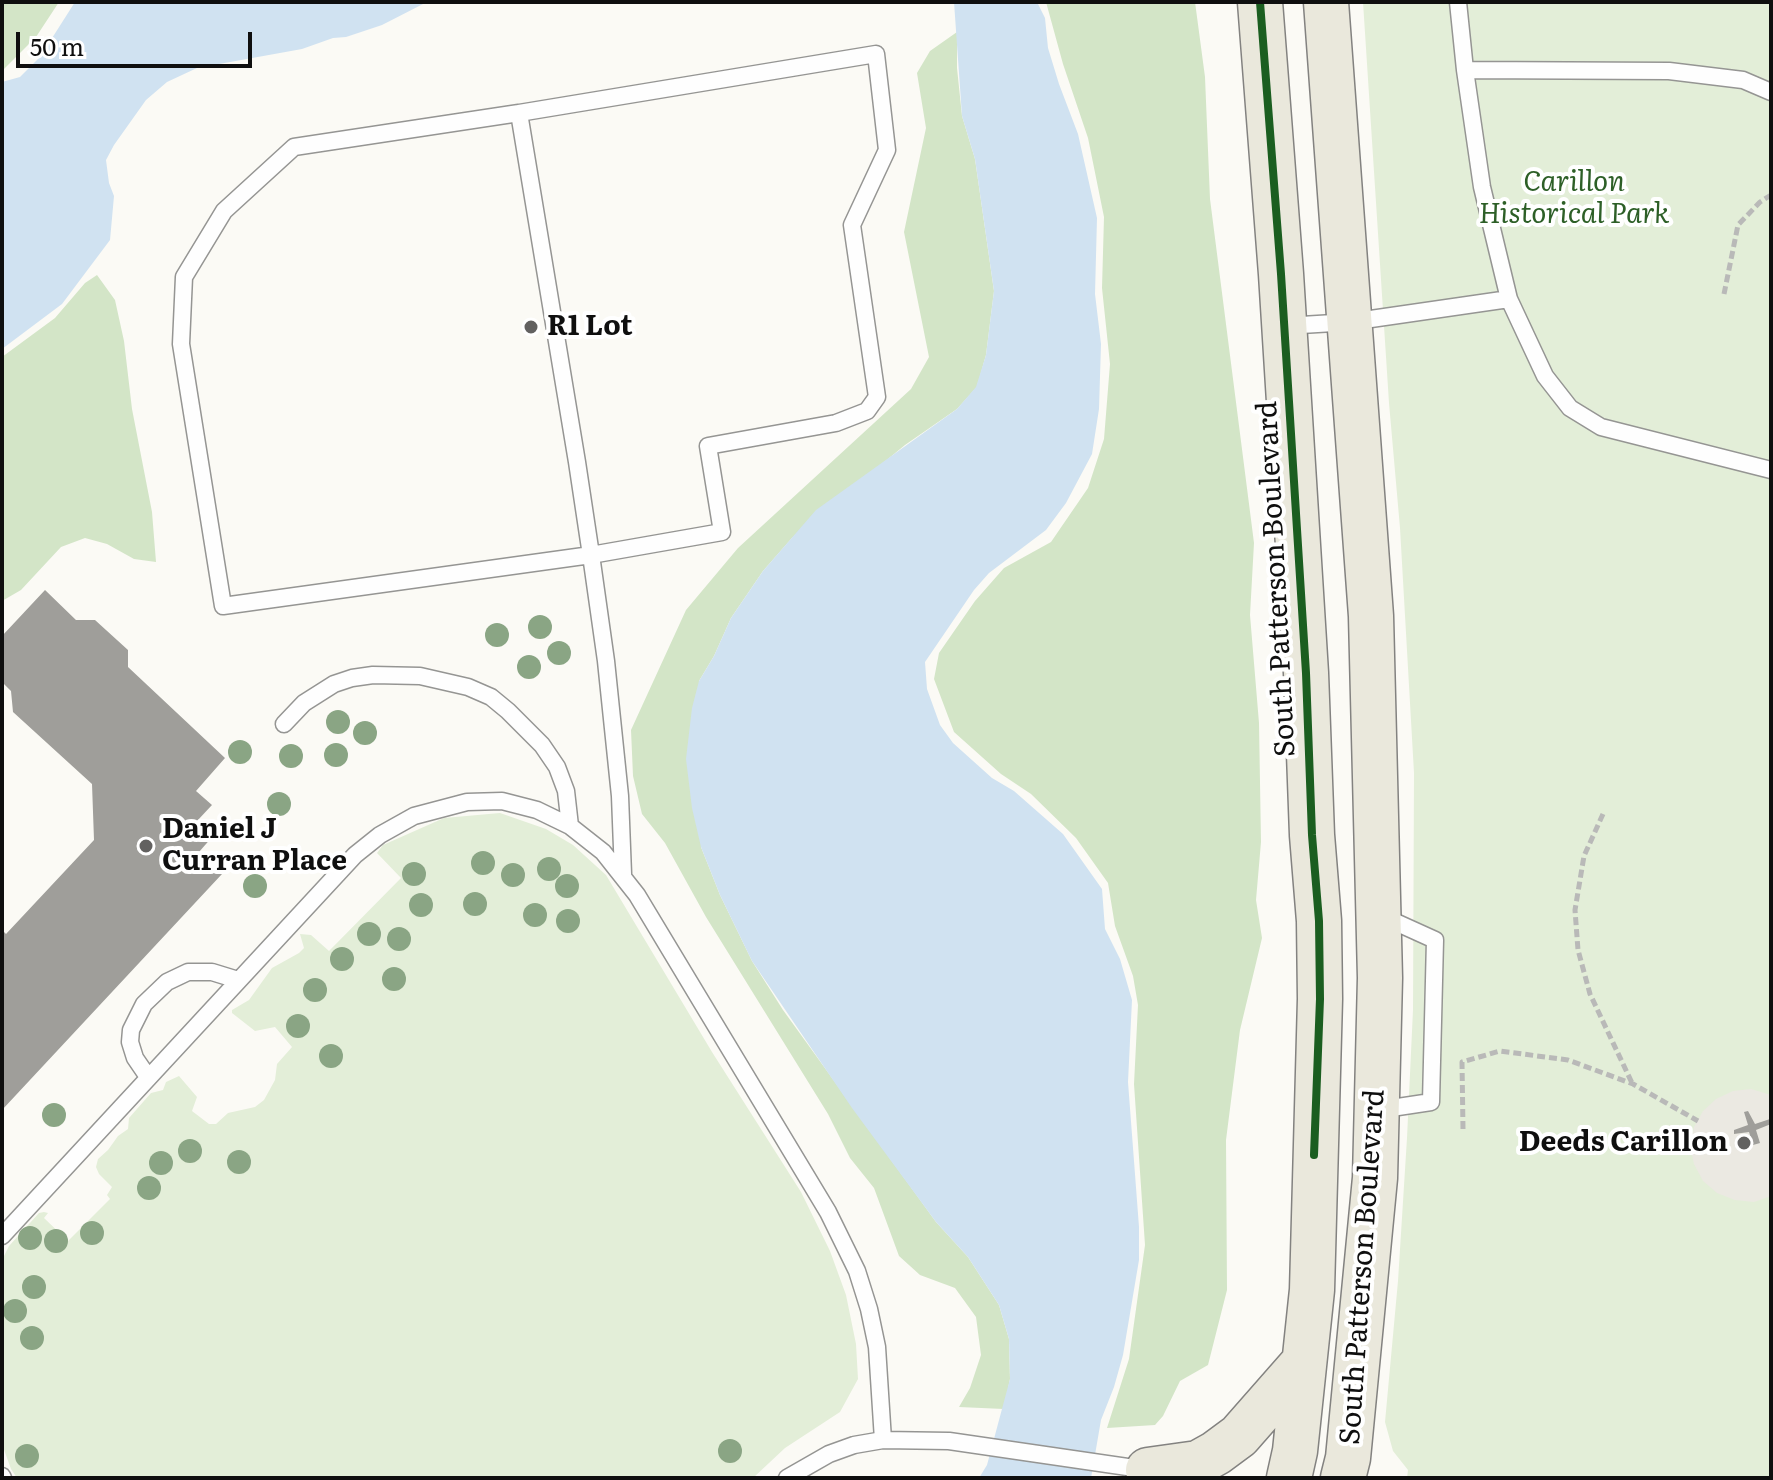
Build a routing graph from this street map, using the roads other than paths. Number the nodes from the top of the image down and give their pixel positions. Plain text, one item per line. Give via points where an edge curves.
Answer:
1 (1260, 2) edge
2 (1326, 2) edge
3 (1458, 2) edge
4 (1465, 70) junction
5 (1771, 92) edge
6 (519, 113) junction
7 (1509, 299) junction
8 (1350, 322) junction
9 (1285, 326) junction
10 (1771, 470) edge
11 (591, 555) junction
12 (284, 724) dead end
13 (570, 826) junction
14 (623, 874) junction
15 (238, 980) junction
16 (148, 1077) junction
17 (2, 1236) edge
18 (1304, 1362) junction
19 (883, 1440) junction
20 (1148, 1470) junction
21 (787, 1478) edge
22 (1214, 1478) edge
23 (1289, 1478) edge
24 (1343, 1478) edge

1 - 9 main road, South Patterson Boulevard
2 - 8 main road, South Patterson Boulevard
3 - 4 lane
4 - 5 lane via 1669,71 1743,80
4 - 7 lane via 1482,187
6 - 11 lane
6 - 11 lane via 294,147 224,211 184,277 181,344 202,479 223,606
6 - 11 lane via 876,54 887,150 852,225 877,397 867,411 836,423 708,446 722,532
7 - 8 lane
7 - 10 lane via 1545,376 1570,408 1601,427
8 - 9 lane
8 - 24 main road, South Patterson Boulevard via 1371,616 1380,978 1374,1193
9 - 18 main road, South Patterson Boulevard via 1319,921 1312,1290
11 - 14 lane via 619,781
12 - 13 lane via 312,697 352,678 420,676 468,687 491,697 542,745 566,791
13 - 14 lane
13 - 15 lane via 502,801 467,802 414,816 355,855
14 - 19 lane via 828,1212 857,1271 877,1347
15 - 16 lane
15 - 16 lane via 188,972 167,982 144,1004 130,1042
16 - 17 lane
18 - 20 main road via 1239,1436 1216,1453 1198,1463
18 - 23 main road, South Patterson Boulevard
19 - 20 lane via 949,1441
19 - 21 lane via 829,1454
20 - 22 lane

